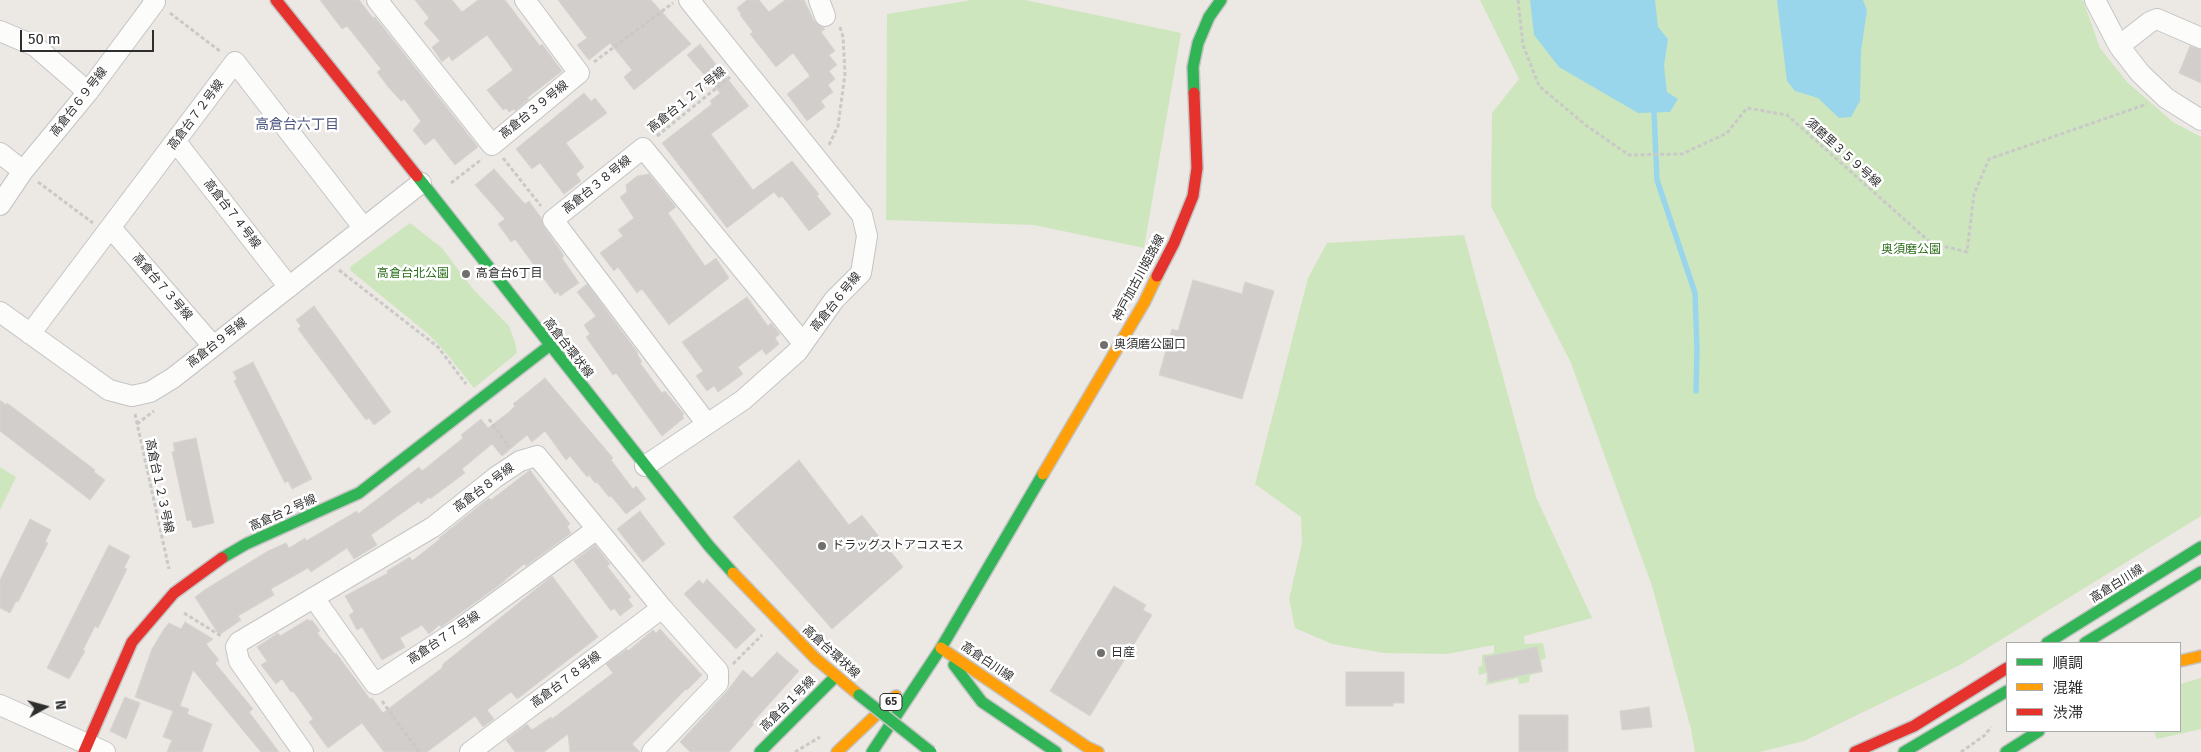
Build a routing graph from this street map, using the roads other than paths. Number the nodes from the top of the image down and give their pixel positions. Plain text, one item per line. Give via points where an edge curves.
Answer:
1 (276, 0) edge
2 (377, 0) edge
3 (525, 0) edge
4 (689, 0) edge
5 (1220, 0) edge
6 (2095, 0) edge
7 (154, 1) edge
8 (0, 32) edge
9 (2201, 38) edge
10 (2118, 46) junction
11 (88, 92) junction
12 (2201, 120) edge
13 (176, 142) junction
14 (0, 153) edge
15 (23, 171) junction
16 (421, 183) junction
17 (0, 205) edge
18 (363, 227) junction
19 (109, 231) junction
20 (289, 287) junction
21 (0, 312) edge
22 (30, 334) junction
23 (803, 343) junction
24 (213, 346) junction
25 (549, 346) junction
26 (707, 424) junction
27 (645, 466) junction
28 (597, 529) junction
29 (2201, 547) edge
30 (2201, 572) edge
31 (314, 598) junction
32 (662, 608) junction
33 (2049, 642) edge
34 (2087, 642) edge
35 (941, 648) junction
36 (2201, 656) edge
37 (2181, 660) edge
38 (2006, 669) edge
39 (836, 676) junction
40 (2006, 692) edge
41 (0, 705) edge
42 (2037, 732) edge
43 (92, 750) edge
44 (304, 752) edge
45 (470, 752) edge
46 (652, 752) edge
47 (760, 752) edge
48 (837, 752) edge
49 (872, 752) edge
50 (931, 752) edge
51 (1056, 752) edge
52 (1098, 752) edge
53 (1855, 752) edge
54 (1904, 752) edge
55 (2006, 752) edge

1 - 16 street, 高倉台環状線
2 - 3 street, 高倉台３９号線 via 492,145 580,73
4 - 23 street, 高倉台６号線 via 862,215 868,236 861,273 834,300
5 - 35 street, 神戸加古川姫路線 / 65 via 1198,43 1193,67 1197,168 1193,196 1174,243 1144,303
6 - 10 street
7 - 11 street, 高倉台６９号線
8 - 11 street via 35,46
9 - 10 street via 2157,19
10 - 12 street via 2166,98
11 - 15 street, 高倉台６９号線
13 - 18 street, 高倉台７２号線 via 235,62
13 - 19 street, 高倉台７２号線
13 - 20 street, 高倉台７４号線
14 - 15 street
15 - 17 street, 高倉台６９号線
16 - 18 street, 高倉台９号線
16 - 25 street, 高倉台環状線
18 - 20 street, 高倉台９号線
19 - 22 street, 高倉台７２号線
19 - 24 street, 高倉台７３号線
20 - 24 street, 高倉台９号線
21 - 22 street
22 - 24 street, 高倉台９号線 via 109,390 132,396 150,392 173,378
23 - 26 street, 高倉台６号線 via 743,400
23 - 26 street, 高倉台３８号線 via 643,148 553,220
25 - 27 street, 高倉台環状線
25 - 43 street, 高倉台２号線 via 359,493 246,544 212,564 174,593 132,642
26 - 27 street, 高倉台６号線
27 - 39 street, 高倉台環状線 via 757,600
28 - 31 street, 高倉台８号線 via 538,456 520,461 433,527
28 - 31 street, 高倉台７７号線 via 461,628 375,684
28 - 32 street, 高倉台８号線
29 - 33 street, 高倉白川線
30 - 34 street
31 - 44 street, 高倉台８号線 via 239,642 236,647 239,661
32 - 45 street, 高倉台７８号線
32 - 46 street, 高倉台８号線 via 718,671 718,683
35 - 48 street, 神戸加古川姫路線 / 65
35 - 49 street, 神戸加古川姫路線 / 65
35 - 51 street, 高倉白川線 via 982,702
35 - 52 street, 高倉白川線
36 - 37 street
38 - 53 street via 1914,726
39 - 47 street, 高倉台１号線
39 - 50 street, 高倉台環状線, bridge
40 - 54 street
41 - 43 street
42 - 55 street

